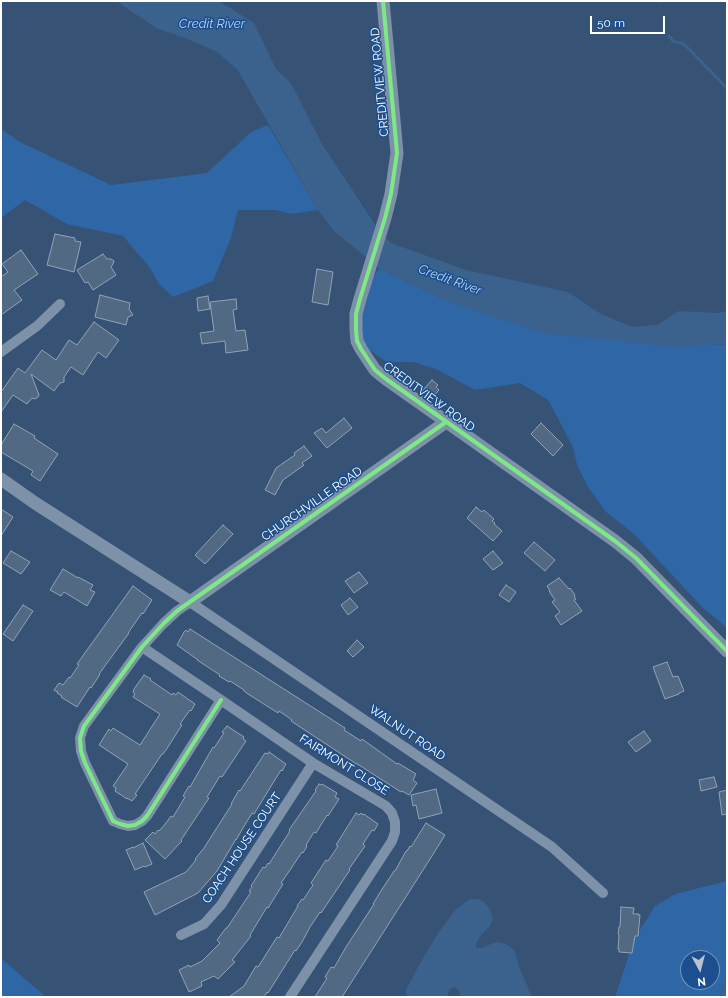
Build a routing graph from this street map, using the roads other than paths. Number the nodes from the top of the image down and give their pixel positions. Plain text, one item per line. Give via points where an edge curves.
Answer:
1 (383, 1) edge
2 (60, 304) dead end
3 (1, 352) edge
4 (446, 422) junction
5 (1, 479) edge
6 (190, 602) junction
7 (142, 647) junction
8 (727, 650) edge
9 (221, 700) junction
10 (313, 763) junction
11 (603, 893) dead end
12 (181, 935) dead end
13 (290, 997) edge

1 - 4 street, CREDITVIEW ROAD via 397,153 393,186 385,218 356,314 357,341 375,370
2 - 3 street via 37,326
4 - 6 street, CHURCHVILLE ROAD
4 - 8 street, CREDITVIEW ROAD via 636,558
5 - 6 street
6 - 7 street via 163,624
6 - 11 street, WALNUT ROAD via 552,847
7 - 9 street, FAIRMONT CLOSE
7 - 9 street via 84,726 80,738 85,763 113,821 128,826 135,825 147,816
9 - 10 street, FAIRMONT CLOSE
10 - 12 street, COACH HOUSE COURT via 221,905 204,924
10 - 13 street, FAIRMONT CLOSE via 386,806 392,813 395,832 392,841

